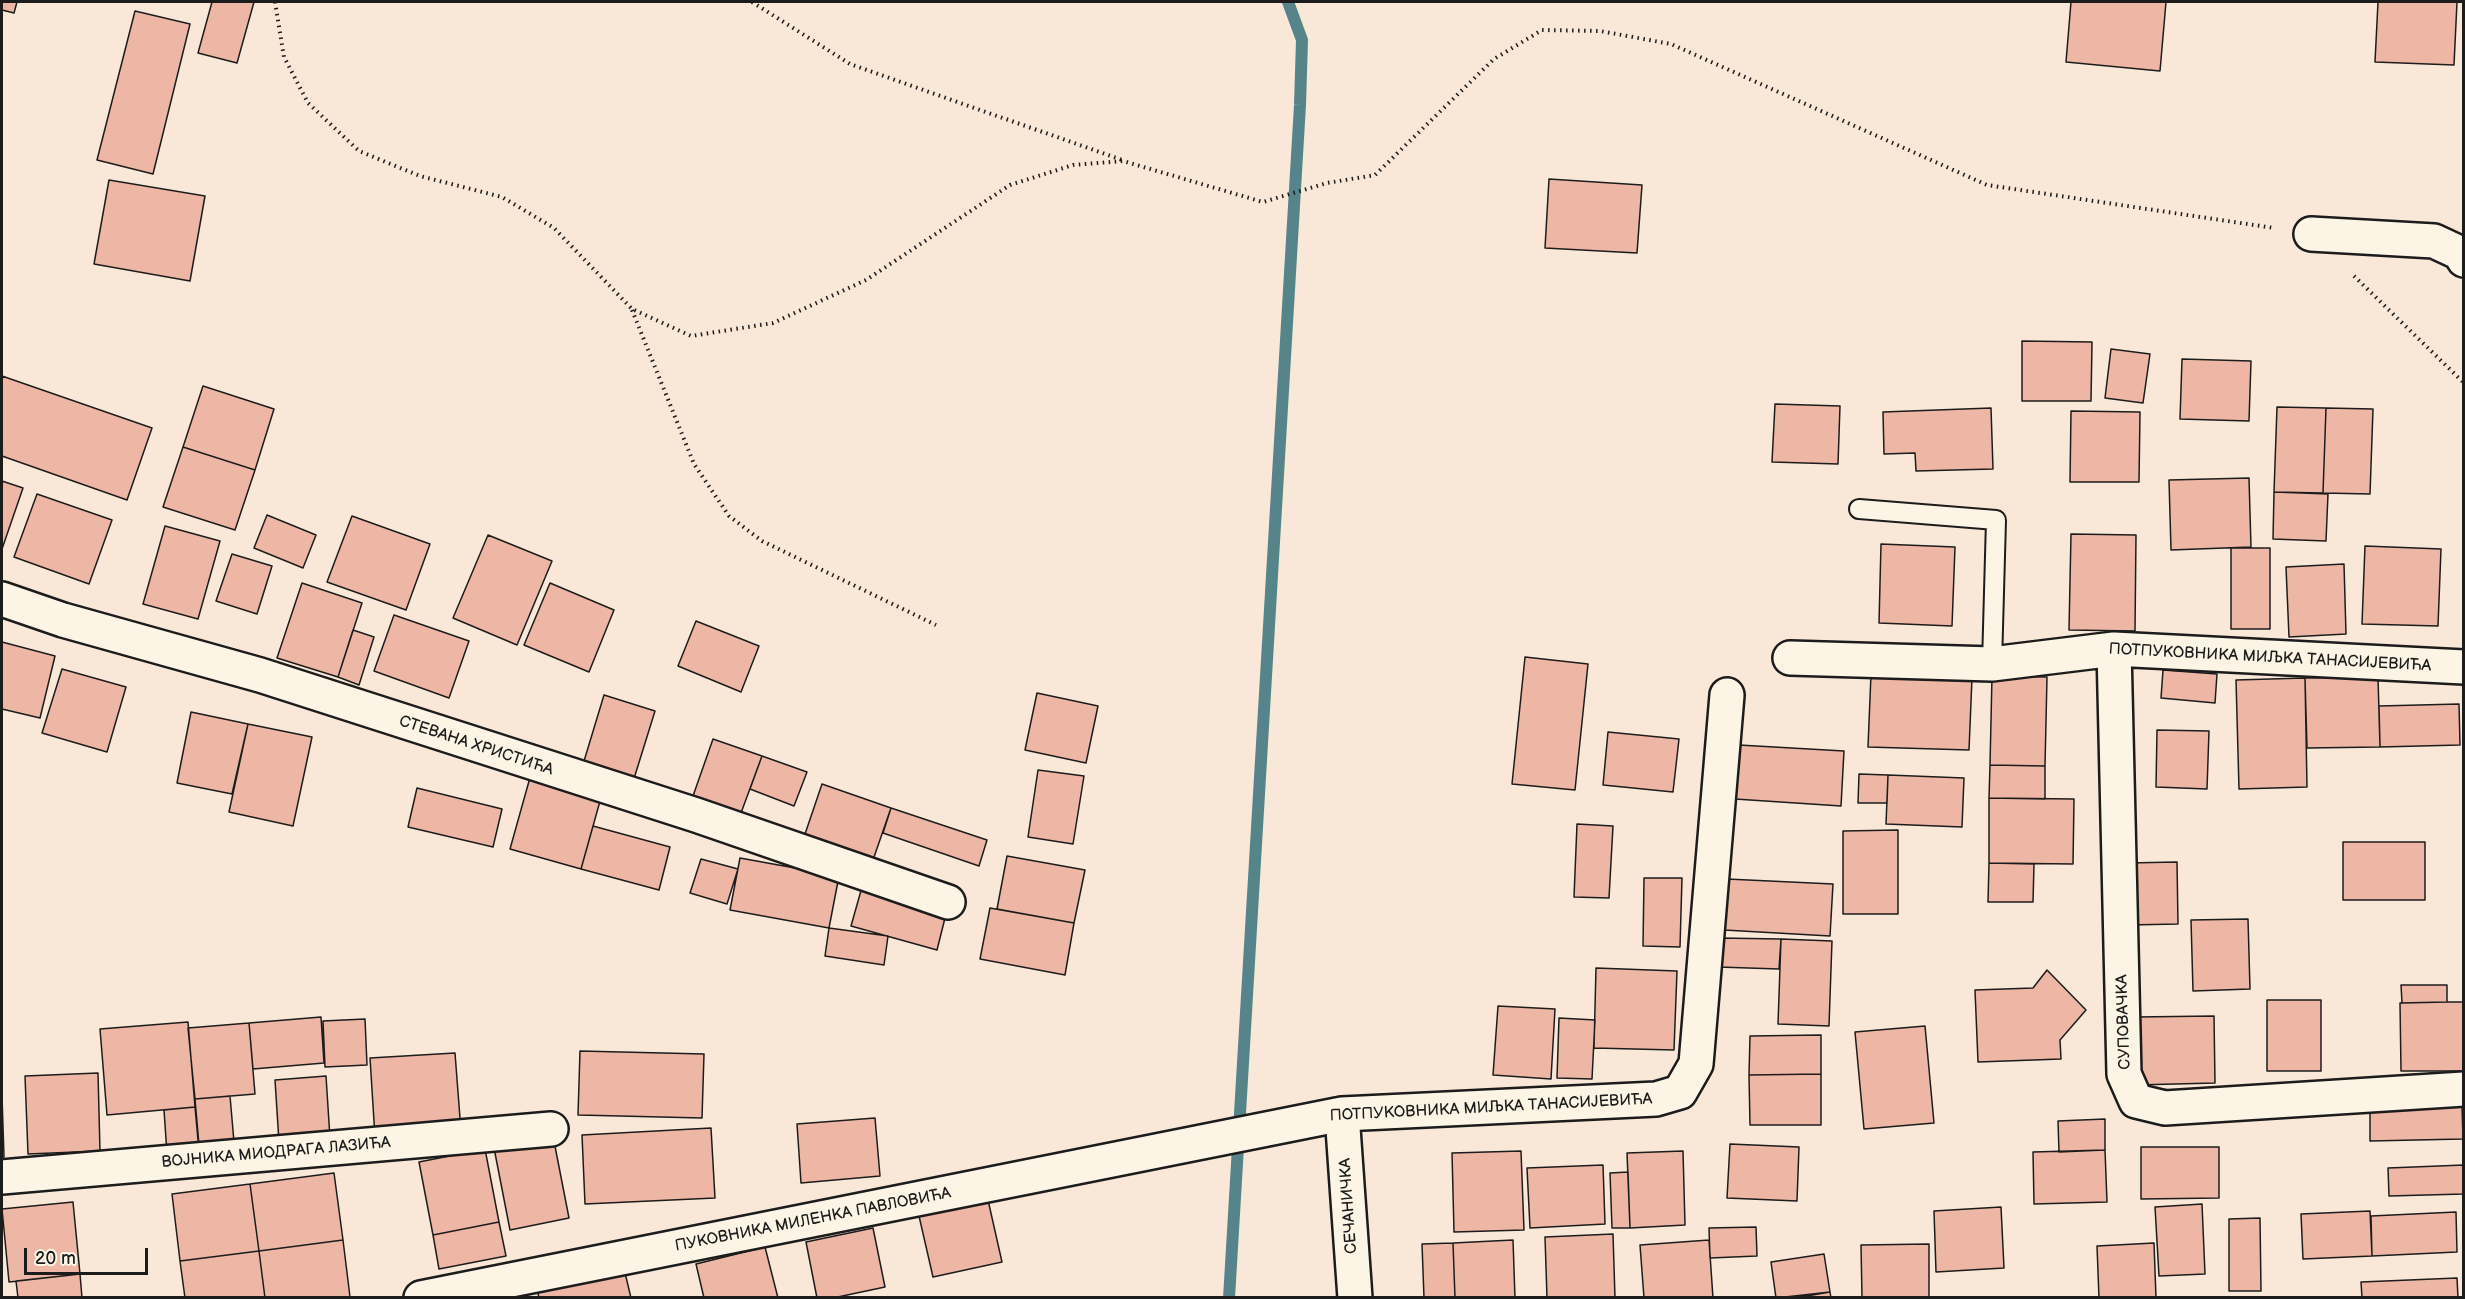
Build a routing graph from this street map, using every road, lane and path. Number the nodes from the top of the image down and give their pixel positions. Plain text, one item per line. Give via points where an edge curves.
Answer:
1 (274, 2) edge
2 (752, 2) edge
3 (1123, 161) junction
4 (2311, 234) joint
5 (2463, 260) edge
6 (2352, 275) dead end
7 (632, 309) junction
8 (2463, 383) edge
9 (1859, 509) dead end
10 (2, 599) edge
11 (936, 625) dead end
12 (2114, 649) junction
13 (1790, 658) dead end
14 (1992, 664) junction
15 (2463, 667) edge
16 (1727, 695) dead end
17 (948, 902) dead end
18 (2463, 1089) edge
19 (1342, 1114) junction
20 (551, 1129) dead end
21 (1204, 1142) joint
22 (2, 1177) edge
23 (421, 1298) edge
24 (1355, 1298) edge

1 - 7 path via 285,57 308,103 359,151 420,176 502,196 554,228
2 - 3 path via 850,64
3 - 4 path via 1263,202 1321,185 1376,176 1494,59 1542,30 1600,31 1671,44 1987,185
3 - 7 path via 1073,165 1010,185 866,280 773,322 691,336
4 - 5 street via 2433,241 2460,253
6 - 8 path
7 - 11 path via 694,464 729,516 762,542
9 - 14 lane via 1996,520
10 - 17 street, СТЕВАНА ХРИСТИЋА via 260,675 696,815
12 - 14 street, ПОТПУКОВНИКА МИЉКА ТАНАСИЈЕВИЋА
12 - 15 street, ПОТПУКОВНИКА МИЉКА ТАНАСИЈЕВИЋА
12 - 18 street, СУПОВАЧКА via 2124,1074 2136,1101 2165,1108
13 - 14 street, ПОТПУКОВНИКА МИЉКА ТАНАСИЈЕВИЋА
16 - 19 street, ПОТПУКОВНИКА МИЉКА ТАНАСИЈЕВИЋА via 1696,1064 1680,1092 1656,1099
19 - 21 street, ПОТПУКОВНИКА МИЉКА ТАНАСИЈЕВИЋА
19 - 24 street, СЕЧАНИЧКА
20 - 22 street, ВОЈНИКА МИОДРАГА ЛАЗИЋА
21 - 23 street, ПУКОВНИКА МИЛЕНКА ПАВЛОВИЋА

